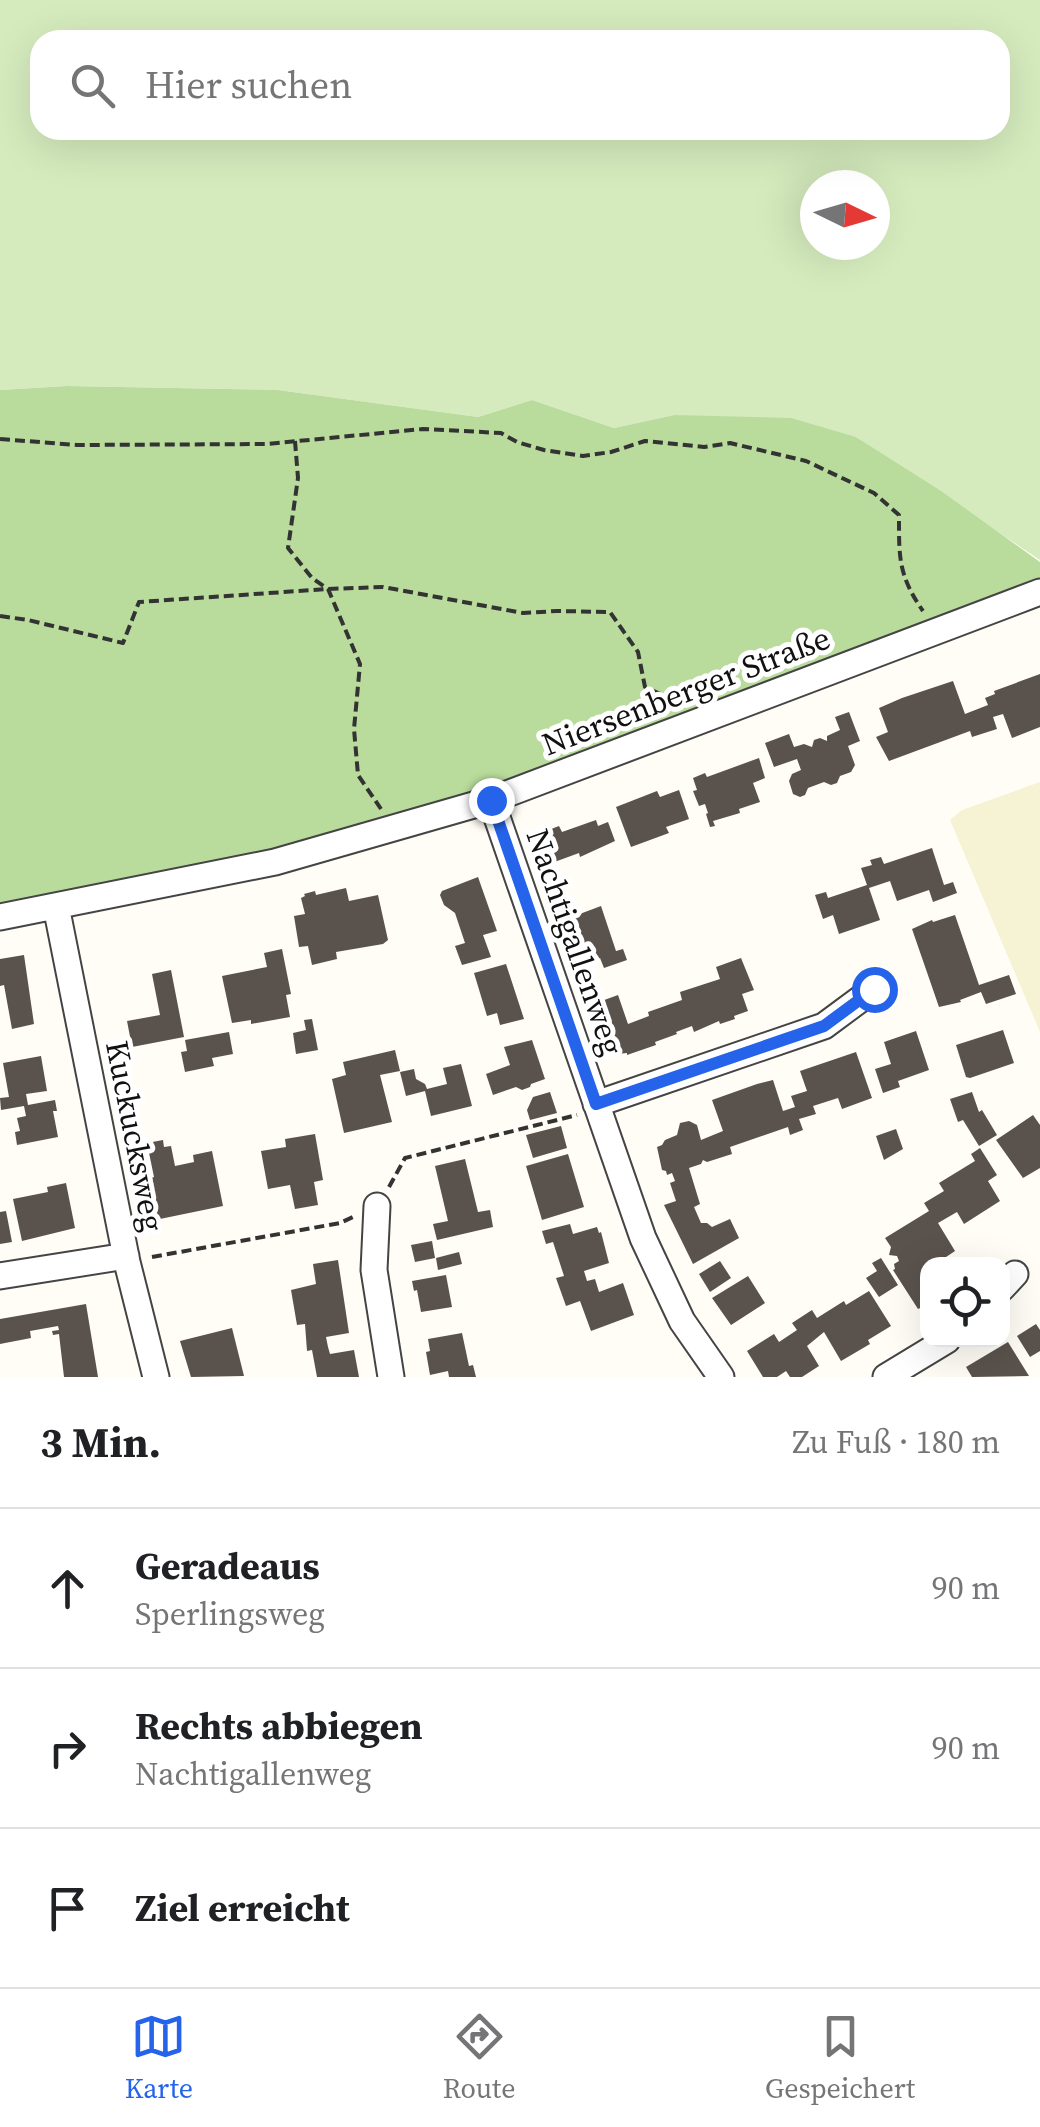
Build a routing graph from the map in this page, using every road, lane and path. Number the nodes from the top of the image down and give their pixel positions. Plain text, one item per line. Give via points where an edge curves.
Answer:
1 (0, 439) edge
2 (295, 440) junction
3 (328, 588) junction
4 (1040, 592) edge
5 (0, 616) edge
6 (939, 630) junction
7 (720, 713) junction
8 (491, 800) junction
9 (394, 828) junction
10 (56, 906) junction
11 (0, 916) edge
12 (874, 989) dead end
13 (597, 1107) junction
14 (377, 1206) junction
15 (127, 1259) junction
16 (0, 1276) edge
17 (935, 1347) edge
18 (156, 1377) edge
19 (391, 1377) edge
20 (721, 1377) edge
21 (886, 1377) edge

1 - 2 path via 158,446
2 - 3 path via 298,478 288,548
2 - 6 path via 474,430 564,454 600,454 645,441 730,443 806,461 874,493 899,515 904,580
3 - 5 path via 139,602 123,643
3 - 7 path via 383,588 523,613 610,612 638,652 645,687
3 - 9 path via 360,664 358,776
4 - 6 street, Niersenberger Straße
6 - 7 street, Niersenberger Straße
7 - 8 street, Niersenberger Straße
8 - 9 street, Niersenberger Straße
8 - 13 street, Nachtigallenweg
9 - 10 street, Niersenberger Straße via 276,862
10 - 11 street, Niersenberger Straße
10 - 15 street, Kuckucksweg
12 - 13 street via 824,1026
13 - 14 path via 405,1158
13 - 20 street, Nachtigallenweg via 642,1238 682,1320
14 - 15 path via 340,1223
14 - 19 street via 374,1270
15 - 16 street
15 - 18 street, Kuckucksweg
17 - 21 street

